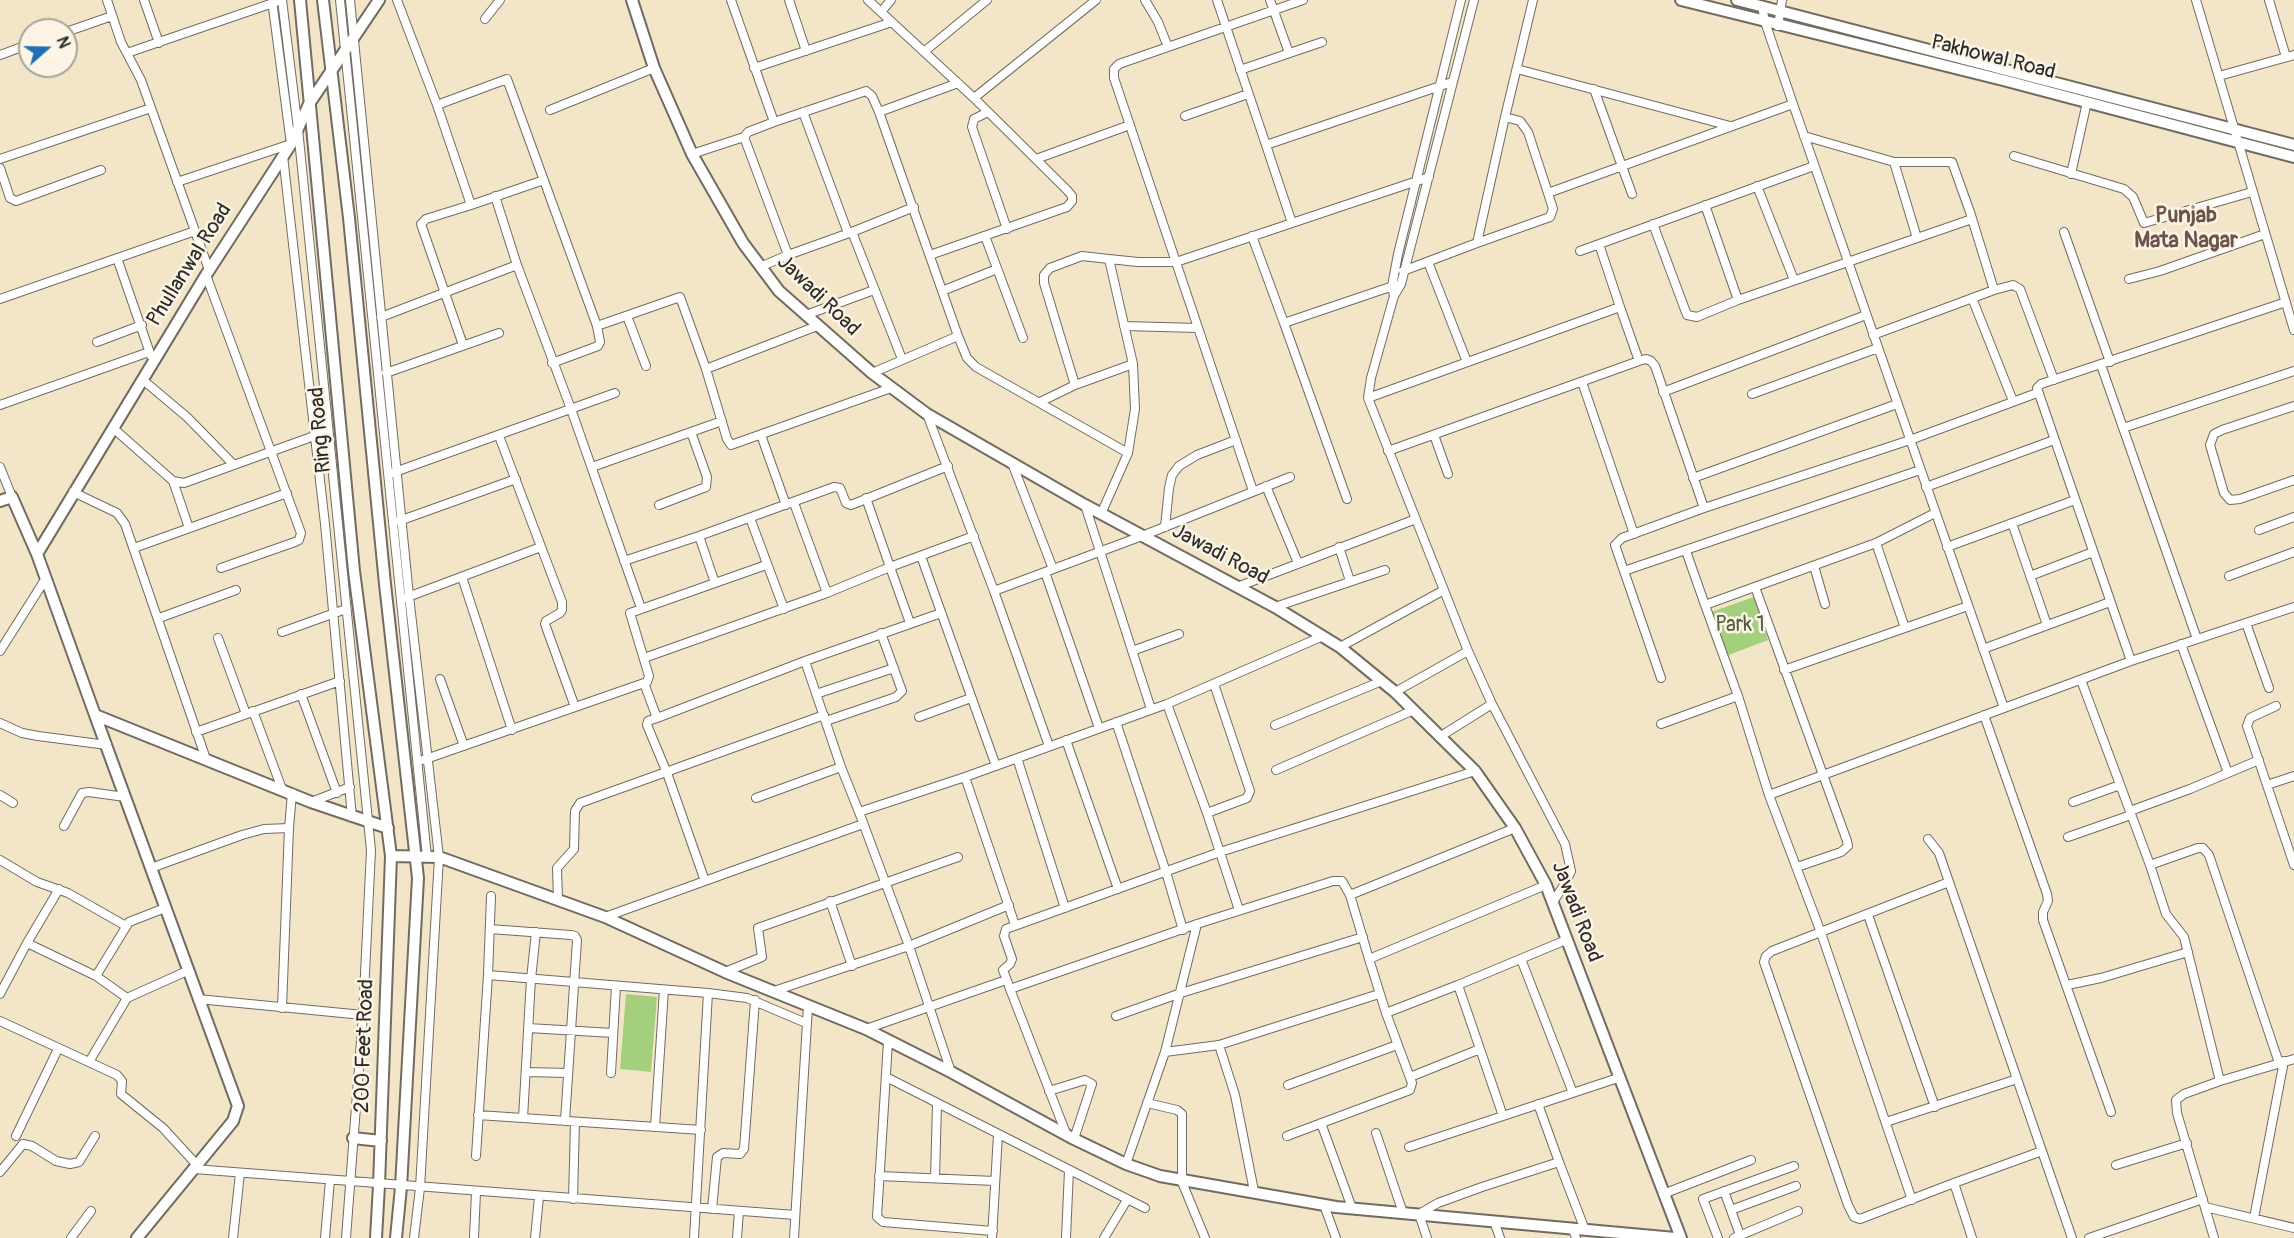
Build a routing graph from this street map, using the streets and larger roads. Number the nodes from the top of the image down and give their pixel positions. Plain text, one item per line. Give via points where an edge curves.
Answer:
1 (107, 0) edge
2 (144, 0) edge
3 (282, 0) edge
4 (300, 0) edge
5 (323, 0) edge
6 (340, 0) edge
7 (350, 0) edge
8 (380, 0) edge
9 (397, 0) edge
10 (500, 0) edge
11 (632, 0) edge
12 (731, 0) edge
13 (789, 0) edge
14 (868, 0) edge
15 (891, 0) edge
16 (987, 0) edge
17 (1096, 0) edge
18 (1145, 0) edge
19 (1217, 0) edge
20 (1270, 0) edge
21 (1303, 0) edge
22 (1461, 0) edge
23 (1474, 0) edge
24 (1533, 0) edge
25 (1681, 0) edge
26 (1737, 0) edge
27 (2196, 0) edge
28 (2269, 0) edge
29 (272, 2) edge
30 (1781, 5) edge
31 (1762, 6) junction
32 (1273, 10) junction
33 (881, 12) junction
34 (112, 16) junction
35 (485, 19) dead end
36 (892, 22) junction
37 (1765, 22) junction
38 (1226, 26) junction
39 (1778, 26) junction
40 (78, 28) edge
41 (352, 40) junction
42 (1322, 42) dead end
43 (159, 43) junction
44 (1168, 47) junction
45 (18, 48) edge
46 (345, 51) junction
47 (806, 51) junction
48 (925, 51) junction
49 (127, 53) junction
50 (1289, 53) junction
51 (0, 55) edge
52 (2290, 56) edge
53 (654, 68) junction
54 (754, 68) junction
55 (1517, 69) junction
56 (1240, 70) junction
57 (331, 73) junction
58 (2219, 76) junction
59 (1452, 82) junction
60 (958, 84) junction
61 (1439, 87) junction
62 (1594, 89) junction
63 (1248, 93) junction
64 (974, 98) junction
65 (2087, 102) junction
66 (309, 104) junction
67 (1793, 104) junction
68 (437, 105) junction
69 (151, 108) junction
70 (550, 110) dead end
71 (803, 112) junction
72 (879, 112) junction
73 (988, 112) junction
74 (1185, 116) dead end
75 (1505, 117) junction
76 (774, 122) junction
77 (1130, 125) junction
78 (1731, 126) junction
79 (298, 129) junction
80 (2236, 130) junction
81 (1804, 136) junction
82 (744, 137) junction
83 (2239, 142) junction
84 (291, 144) junction
85 (1266, 145) junction
86 (2294, 145) edge
87 (692, 154) junction
88 (283, 155) junction
89 (2014, 156) dead end
90 (2294, 157) edge
91 (0, 159) edge
92 (1035, 159) junction
93 (1894, 162) junction
94 (1622, 166) junction
95 (1814, 166) junction
96 (0, 168) edge
97 (101, 170) dead end
98 (2071, 174) junction
99 (1429, 177) junction
100 (544, 180) junction
101 (177, 182) junction
102 (1415, 182) junction
103 (1758, 186) junction
104 (2252, 192) junction
105 (1548, 193) junction
106 (1632, 194) dead end
107 (495, 196) junction
108 (471, 205) junction
109 (1705, 205) junction
110 (914, 207) junction
111 (1972, 219) junction
112 (1292, 223) junction
113 (1653, 224) junction
114 (1007, 229) junction
115 (195, 231) junction
116 (850, 232) junction
117 (2064, 232) dead end
118 (2265, 234) junction
119 (986, 236) junction
120 (1252, 236) junction
121 (1917, 238) junction
122 (1477, 243) junction
123 (1599, 244) junction
124 (1580, 251) dead end
125 (788, 255) junction
126 (930, 255) junction
127 (117, 258) junction
128 (1109, 259) junction
129 (1176, 262) junction
130 (1428, 262) junction
131 (1848, 262) junction
132 (517, 265) junction
133 (760, 267) junction
134 (998, 269) junction
135 (1404, 271) junction
136 (207, 273) junction
137 (1395, 274) junction
138 (2129, 279) dead end
139 (1794, 280) junction
140 (1397, 285) junction
141 (874, 290) junction
142 (1994, 290) junction
143 (942, 291) junction
144 (446, 293) junction
145 (1972, 298) junction
146 (0, 299) edge
147 (1738, 300) junction
148 (2286, 302) junction
149 (1620, 307) junction
150 (806, 315) junction
151 (1866, 315) junction
152 (627, 316) junction
153 (381, 317) junction
154 (1284, 323) junction
155 (141, 325) junction
156 (817, 326) junction
157 (1124, 326) junction
158 (597, 327) junction
159 (1198, 328) junction
160 (2294, 330) edge
161 (499, 333) dead end
162 (1873, 335) junction
163 (958, 336) junction
164 (1023, 338) dead end
165 (97, 342) dead end
166 (463, 345) junction
167 (1878, 348) junction
168 (151, 357) junction
169 (902, 359) junction
170 (1639, 361) junction
171 (1467, 362) junction
172 (2110, 362) junction
173 (552, 363) junction
174 (1133, 364) junction
175 (2101, 365) junction
176 (646, 366) dead end
177 (706, 369) junction
178 (2294, 371) edge
179 (386, 373) junction
180 (872, 373) junction
181 (143, 380) junction
182 (2054, 380) junction
183 (1582, 382) junction
184 (1075, 385) junction
185 (891, 388) junction
186 (1663, 392) junction
187 (615, 393) dead end
188 (2037, 393) junction
189 (1752, 394) dead end
190 (1368, 398) junction
191 (2013, 401) junction
192 (1040, 402) junction
193 (1897, 404) junction
194 (0, 405) edge
195 (2294, 406) edge
196 (571, 409) junction
197 (927, 414) junction
198 (722, 421) junction
199 (113, 428) junction
200 (2123, 428) junction
201 (328, 431) junction
202 (691, 432) junction
203 (761, 435) junction
204 (1434, 435) junction
205 (315, 436) junction
206 (499, 436) junction
207 (1236, 440) junction
208 (1910, 440) junction
209 (2054, 440) junction
210 (272, 451) junction
211 (1388, 451) junction
212 (1128, 453) junction
213 (1012, 462) junction
214 (234, 465) junction
215 (948, 466) junction
216 (0, 467) edge
217 (592, 468) junction
218 (1920, 470) junction
219 (392, 473) junction
220 (1448, 474) dead end
221 (1290, 477) dead end
222 (1693, 478) junction
223 (516, 479) junction
224 (2294, 480) edge
225 (173, 481) junction
226 (1266, 486) junction
227 (1926, 487) junction
228 (1253, 491) junction
229 (73, 492) junction
230 (287, 493) junction
231 (12, 496) junction
232 (866, 498) junction
233 (1347, 499) dead end
234 (2075, 500) junction
235 (0, 501) edge
236 (790, 504) junction
237 (659, 505) dead end
238 (1085, 505) junction
239 (1704, 508) junction
240 (1935, 513) junction
241 (1101, 514) junction
242 (2294, 517) edge
243 (750, 518) junction
244 (1416, 519) junction
245 (336, 520) junction
246 (397, 522) junction
247 (2012, 523) junction
248 (325, 524) junction
249 (1165, 527) junction
250 (189, 528) junction
251 (2259, 530) dead end
252 (1634, 534) junction
253 (699, 536) junction
254 (974, 536) junction
255 (1142, 536) junction
256 (1876, 543) junction
257 (541, 547) junction
258 (1339, 547) junction
259 (1947, 547) junction
260 (134, 548) junction
261 (1686, 551) junction
262 (1100, 552) junction
263 (2093, 552) junction
264 (2294, 552) edge
265 (38, 554) junction
266 (921, 556) junction
267 (624, 561) junction
268 (1298, 563) junction
269 (766, 565) junction
270 (1814, 566) junction
271 (890, 567) junction
272 (221, 568) dead end
273 (1385, 570) dead end
274 (1049, 571) junction
275 (1624, 571) junction
276 (2030, 576) junction
277 (2229, 576) dead end
278 (462, 577) junction
279 (46, 578) junction
280 (1350, 581) junction
281 (715, 583) junction
282 (1237, 586) junction
283 (1755, 587) junction
284 (236, 590) dead end
285 (1444, 590) junction
286 (994, 591) junction
287 (827, 593) junction
288 (409, 596) junction
289 (400, 600) junction
290 (2110, 602) junction
291 (1825, 604) dead end
292 (1705, 605) junction
293 (1968, 606) junction
294 (1275, 607) junction
295 (2294, 607) edge
296 (641, 608) junction
297 (346, 609) junction
298 (784, 609) junction
299 (941, 613) junction
300 (333, 614) junction
301 (159, 618) junction
302 (2246, 623) junction
303 (910, 624) junction
304 (2047, 625) junction
305 (1905, 628) junction
306 (282, 632) dead end
307 (881, 633) junction
308 (1179, 634) dead end
309 (1323, 636) junction
310 (218, 639) dead end
311 (2197, 639) junction
312 (2181, 644) junction
313 (1340, 647) junction
314 (1983, 649) junction
315 (0, 651) edge
316 (1132, 651) junction
317 (1468, 651) junction
318 (644, 658) junction
319 (805, 661) junction
320 (2131, 661) junction
321 (894, 668) junction
322 (1784, 670) junction
323 (1661, 678) dead end
324 (441, 679) dead end
325 (2081, 680) junction
326 (340, 681) junction
327 (1382, 681) junction
328 (644, 683) junction
329 (1214, 684) junction
330 (2269, 688) dead end
331 (1395, 692) junction
332 (301, 694) junction
333 (816, 694) junction
334 (1738, 696) junction
335 (971, 698) junction
336 (1167, 704) junction
337 (1492, 704) junction
338 (2276, 706) dead end
339 (575, 708) junction
340 (2004, 708) junction
341 (1151, 709) junction
342 (1414, 710) junction
343 (250, 712) junction
344 (95, 715) junction
345 (1984, 715) junction
346 (919, 717) dead end
347 (657, 718) junction
348 (825, 718) junction
349 (1116, 722) junction
350 (0, 723) edge
351 (1661, 724) dead end
352 (1275, 725) dead end
353 (1099, 728) junction
354 (512, 730) junction
355 (196, 732) junction
356 (1441, 736) junction
357 (1066, 740) junction
358 (107, 745) junction
359 (464, 746) junction
360 (1049, 746) junction
361 (1017, 758) junction
362 (206, 759) junction
363 (426, 759) junction
364 (2259, 760) junction
365 (416, 763) junction
366 (996, 766) junction
367 (841, 767) junction
368 (1276, 770) dead end
369 (1475, 771) junction
370 (667, 773) junction
371 (2228, 773) junction
372 (1822, 775) junction
373 (2294, 776) edge
374 (965, 777) junction
375 (2120, 785) junction
376 (2267, 785) junction
377 (350, 787) junction
378 (287, 791) junction
379 (337, 793) junction
380 (0, 795) edge
381 (1769, 795) junction
382 (125, 797) junction
383 (756, 798) dead end
384 (311, 802) junction
385 (2073, 802) dead end
386 (13, 803) dead end
387 (859, 812) junction
388 (1208, 813) junction
389 (2131, 813) junction
390 (352, 817) junction
391 (367, 822) junction
392 (863, 824) junction
393 (63, 826) dead end
394 (289, 828) junction
395 (388, 828) junction
396 (1515, 828) junction
397 (2068, 837) dead end
398 (1928, 838) dead end
399 (1220, 852) junction
400 (391, 856) junction
401 (2292, 856) edge
402 (421, 857) junction
403 (439, 857) junction
404 (958, 857) dead end
405 (0, 860) edge
406 (2150, 865) junction
407 (2294, 865) edge
408 (1797, 867) junction
409 (151, 868) junction
410 (1166, 872) junction
411 (705, 881) junction
412 (885, 882) junction
413 (1948, 882) junction
414 (1546, 885) junction
415 (59, 889) junction
416 (1118, 889) junction
417 (1350, 895) junction
418 (491, 896) dead end
419 (558, 900) junction
420 (830, 901) junction
421 (1553, 902) junction
422 (1009, 905) junction
423 (165, 908) junction
424 (1065, 908) junction
425 (1239, 910) junction
426 (1868, 915) junction
427 (605, 917) junction
428 (1197, 924) junction
429 (1015, 925) junction
430 (126, 926) junction
431 (490, 929) junction
432 (1183, 930) junction
433 (1820, 930) junction
434 (536, 932) junction
435 (1363, 937) junction
436 (1566, 940) junction
437 (27, 943) junction
438 (909, 946) junction
439 (2188, 952) junction
440 (1370, 959) junction
441 (1521, 959) junction
442 (852, 966) junction
443 (187, 971) junction
444 (725, 972) junction
445 (488, 975) junction
446 (96, 976) junction
447 (531, 979) junction
448 (1006, 980) junction
449 (573, 982) junction
450 (1458, 985) junction
451 (2067, 985) junction
452 (616, 986) junction
453 (1010, 989) junction
454 (664, 990) junction
455 (774, 991) junction
456 (708, 993) junction
457 (1180, 993) junction
458 (0, 994) edge
459 (1379, 994) junction
460 (127, 999) junction
461 (198, 999) junction
462 (755, 1000) junction
463 (808, 1006) junction
464 (282, 1008) junction
465 (928, 1008) junction
466 (1386, 1013) junction
467 (363, 1016) junction
468 (1116, 1016) dead end
469 (0, 1021) edge
470 (806, 1023) junction
471 (528, 1028) junction
472 (570, 1029) junction
473 (866, 1029) junction
474 (613, 1033) junction
475 (888, 1042) junction
476 (1219, 1044) junction
477 (1397, 1045) junction
478 (58, 1049) junction
479 (1480, 1049) junction
480 (1165, 1052) junction
481 (2294, 1059) edge
482 (89, 1062) junction
483 (2281, 1062) junction
484 (525, 1072) junction
485 (951, 1072) junction
486 (611, 1073) dead end
487 (568, 1074) junction
488 (886, 1077) junction
489 (1410, 1077) junction
490 (1618, 1078) junction
491 (2017, 1079) junction
492 (2220, 1081) junction
493 (1288, 1085) dead end
494 (1049, 1091) junction
495 (1573, 1093) junction
496 (1147, 1103) junction
497 (937, 1104) junction
498 (1538, 1104) junction
499 (1935, 1107) junction
500 (2111, 1112) dead end
501 (478, 1115) junction
502 (1503, 1116) junction
503 (523, 1118) junction
504 (565, 1121) junction
505 (575, 1122) junction
506 (1886, 1122) junction
507 (1321, 1123) junction
508 (655, 1127) junction
509 (701, 1130) junction
510 (1376, 1133) dead end
511 (998, 1134) junction
512 (16, 1136) dead end
513 (95, 1136) dead end
514 (1287, 1136) dead end
515 (353, 1138) junction
516 (1070, 1138) junction
517 (381, 1141) junction
518 (2187, 1143) junction
519 (1409, 1147) dead end
520 (2042, 1151) junction
521 (476, 1156) dead end
522 (1751, 1160) dead end
523 (1559, 1162) junction
524 (1126, 1164) junction
525 (2116, 1165) dead end
526 (1794, 1166) dead end
527 (196, 1167) junction
528 (1069, 1170) junction
529 (0, 1172) edge
530 (240, 1173) junction
531 (879, 1176) junction
532 (935, 1179) junction
533 (330, 1180) junction
534 (995, 1181) junction
535 (350, 1182) junction
536 (1182, 1182) junction
537 (1954, 1183) junction
538 (379, 1185) junction
539 (1796, 1186) dead end
540 (401, 1187) junction
541 (420, 1188) junction
542 (1254, 1191) junction
543 (1724, 1191) junction
544 (476, 1192) junction
545 (1664, 1194) junction
546 (538, 1197) junction
547 (573, 1199) junction
548 (1127, 1200) junction
549 (1912, 1200) junction
550 (2204, 1203) junction
551 (1324, 1205) junction
552 (696, 1208) junction
553 (1145, 1208) dead end
554 (1352, 1208) junction
555 (712, 1209) junction
556 (1731, 1210) junction
557 (92, 1211) dead end
558 (739, 1211) junction
559 (1798, 1211) dead end
560 (1403, 1213) junction
561 (1419, 1214) junction
562 (795, 1215) junction
563 (2254, 1218) junction
564 (1494, 1221) junction
565 (2294, 1228) edge
566 (1585, 1230) junction
567 (1574, 1233) edge
568 (993, 1235) edge
569 (1202, 1237) edge
570 (1737, 1237) edge
571 (71, 1238) edge
572 (137, 1238) edge
573 (233, 1238) edge
574 (325, 1238) edge
575 (346, 1238) edge
576 (376, 1238) edge
577 (396, 1238) edge
578 (414, 1238) edge
579 (474, 1238) edge
580 (535, 1238) edge
581 (694, 1238) edge
582 (737, 1238) edge
583 (794, 1238) edge
584 (1066, 1238) edge
585 (1104, 1238) edge
586 (1336, 1238) edge
587 (1427, 1238) edge
588 (1500, 1238) edge
589 (1675, 1238) edge
590 (1681, 1238) edge
591 (1718, 1238) edge
592 (1972, 1238) edge
593 (2072, 1238) edge
594 (2090, 1238) edge
595 (2214, 1238) edge

1 - 34 street
2 - 43 street
3 - 29 street
3 - 79 street
4 - 66 street, Ring Road
5 - 57 street
6 - 46 street
7 - 41 street
8 - 41 street, Phullanwal Road
9 - 68 street
10 - 35 street
11 - 53 street, Jawadi Road
12 - 54 street
13 - 47 street
14 - 33 street
15 - 33 street
16 - 48 street
17 - 64 street
18 - 44 street
19 - 38 street
20 - 32 street
21 - 32 street
22 - 61 street
23 - 59 street
24 - 55 street
25 - 37 street, Pakhowal Road
26 - 31 street, Pakhowal Road
27 - 58 street
28 - 52 street
29 - 43 street
29 - 84 street
30 - 31 street, Pakhowal Road
30 - 39 street
30 - 80 street, Pakhowal Road
31 - 37 street
32 - 38 street
32 - 50 street
33 - 36 street
34 - 40 street
34 - 49 street
36 - 47 street
36 - 48 street
37 - 39 street, Pakhowal Road
37 - 67 street
38 - 44 street
38 - 56 street
39 - 65 street, Pakhowal Road
41 - 46 street, Phullanwal Road
41 - 153 street
42 - 50 street
43 - 49 street
44 - 77 street via 1114,69
45 - 51 street
46 - 57 street, Phullanwal Road
46 - 219 street
47 - 54 street
48 - 60 street
49 - 69 street
50 - 56 street
52 - 58 street
53 - 70 street
53 - 87 street, Jawadi Road
54 - 76 street
55 - 62 street
55 - 75 street
56 - 63 street
57 - 66 street, Phullanwal Road
57 - 402 street via 385,584
58 - 80 street
59 - 61 street
59 - 99 street
60 - 64 street
60 - 72 street
61 - 85 street
61 - 102 street
62 - 78 street
62 - 94 street
63 - 74 street
63 - 85 street
64 - 73 street
65 - 83 street, Pakhowal Road
65 - 98 street
66 - 79 street, Phullanwal Road
66 - 395 street, Ring Road via 354,571
67 - 78 street
67 - 81 street
68 - 100 street via 507,79
68 - 108 street
69 - 91 street
69 - 101 street
71 - 72 street via 866,91
71 - 76 street
71 - 116 street
72 - 110 street
73 - 92 street
73 - 114 street via 974,119 972,127
75 - 105 street via 1520,121 1528,132
75 - 122 street
76 - 82 street
77 - 92 street
77 - 129 street
78 - 94 street
79 - 84 street, Phullanwal Road
79 - 201 street
80 - 83 street
80 - 86 street, Pakhowal Road
81 - 93 street
81 - 95 street
82 - 87 street
82 - 125 street
83 - 90 street, Pakhowal Road
83 - 104 street
84 - 88 street, Phullanwal Road
84 - 101 street
85 - 112 street
87 - 133 street, Jawadi Road
88 - 136 street, Phullanwal Road
88 - 205 street
89 - 98 street
92 - 114 street via 1071,194 1072,201 1067,207
93 - 111 street via 1952,162
93 - 121 street
94 - 105 street
94 - 106 street
95 - 103 street
95 - 131 street
96 - 97 street via 10,198 16,201
98 - 104 street via 2130,193 2144,224
99 - 102 street
99 - 135 street
100 - 107 street
100 - 158 street
101 - 115 street
102 - 112 street
102 - 137 street
103 - 109 street
103 - 139 street
104 - 118 street
105 - 122 street via 1553,209 1550,217
107 - 108 street
107 - 132 street
108 - 144 street via 421,224
109 - 113 street
109 - 147 street
110 - 116 street
110 - 126 street
111 - 121 street
111 - 142 street
112 - 120 street
113 - 123 street
113 - 147 street via 1687,315 1697,317
114 - 119 street
115 - 127 street
115 - 136 street
116 - 125 street
116 - 141 street
117 - 172 street
118 - 138 street
118 - 148 street
119 - 126 street
119 - 134 street
120 - 129 street
120 - 154 street
121 - 131 street
122 - 130 street
123 - 124 street
123 - 149 street
125 - 133 street
126 - 143 street
127 - 146 street
127 - 155 street
128 - 129 street
128 - 157 street
128 - 184 street via 1082,256 1050,268 1044,275
129 - 159 street
130 - 135 street
130 - 171 street
131 - 139 street
131 - 151 street
132 - 144 street
132 - 173 street
133 - 150 street, Jawadi Road
134 - 143 street
134 - 164 street
135 - 137 street
135 - 140 street
136 - 168 street, Phullanwal Road
136 - 210 street
137 - 140 street
139 - 147 street
140 - 154 street
140 - 190 street
141 - 150 street
141 - 169 street
142 - 145 street
142 - 182 street via 2013,285 2020,289
143 - 163 street
144 - 153 street
144 - 166 street
145 - 162 street
145 - 191 street
148 - 160 street
148 - 172 street
149 - 170 street
149 - 171 street
150 - 156 street, Jawadi Road
151 - 162 street
151 - 186 street
152 - 158 street
152 - 176 street
152 - 177 street via 680,297
153 - 179 street
154 - 233 street
155 - 165 street
155 - 168 street
156 - 177 street
156 - 180 street, Jawadi Road
157 - 159 street
157 - 174 street
158 - 173 street via 598,346
159 - 207 street
161 - 166 street
162 - 167 street
163 - 169 street
163 - 192 street via 976,367
166 - 179 street
167 - 189 street
167 - 193 street
168 - 181 street, Phullanwal Road
168 - 194 street
169 - 180 street
170 - 183 street
170 - 186 street via 1653,362
171 - 190 street
172 - 175 street
173 - 196 street
174 - 184 street
174 - 212 street via 1135,409
175 - 182 street
175 - 200 street
177 - 198 street
178 - 200 street
179 - 219 street
180 - 185 street, Jawadi Road
181 - 199 street, Phullanwal Road
181 - 214 street
182 - 188 street via 2039,386
183 - 204 street
183 - 252 street
184 - 192 street
185 - 197 street, Jawadi Road
185 - 203 street
186 - 222 street
187 - 196 street
188 - 191 street
188 - 209 street
190 - 211 street
191 - 208 street
192 - 212 street
193 - 208 street
193 - 222 street
195 - 224 street via 2222,430 2214,434 2210,445 2224,493 2230,500
196 - 206 street
196 - 217 street
197 - 213 street, Jawadi Road
197 - 215 street
198 - 202 street
198 - 203 street via 732,445
199 - 225 street
199 - 229 street, Phullanwal Road
200 - 311 street
201 - 205 street
201 - 245 street
202 - 217 street
202 - 237 street via 707,477 706,487
203 - 236 street
204 - 211 street
204 - 220 street
205 - 210 street
205 - 248 street
206 - 219 street
206 - 223 street
207 - 228 street
207 - 249 street via 1179,466 1169,488
208 - 218 street
208 - 239 street
209 - 227 street
209 - 234 street
210 - 214 street
210 - 230 street
211 - 244 street
212 - 241 street
213 - 238 street, Jawadi Road
213 - 274 street
214 - 225 street via 184,483
215 - 232 street
215 - 254 street
216 - 231 street
217 - 267 street
218 - 227 street
218 - 261 street
219 - 246 street
221 - 226 street
222 - 239 street
223 - 246 street
223 - 257 street
225 - 250 street
226 - 228 street
226 - 268 street
227 - 240 street
228 - 249 street
229 - 260 street via 117,513
229 - 265 street, Phullanwal Road
230 - 250 street
230 - 272 street via 301,533 299,540
231 - 235 street
231 - 265 street
232 - 236 street via 848,505 837,487
232 - 271 street
234 - 247 street
234 - 263 street
236 - 243 street
236 - 287 street
238 - 241 street, Jawadi Road
238 - 262 street
239 - 252 street
240 - 256 street
240 - 259 street
241 - 255 street, Jawadi Road
242 - 251 street
243 - 253 street
243 - 269 street
244 - 258 street
244 - 285 street
245 - 248 street
245 - 297 street
246 - 288 street
246 - 289 street
247 - 259 street
247 - 276 street
248 - 300 street
249 - 255 street
250 - 260 street
252 - 275 street via 1619,539 1615,545
253 - 267 street
253 - 281 street
254 - 266 street
254 - 286 street
255 - 262 street
255 - 282 street, Jawadi Road
256 - 270 street
256 - 305 street
257 - 278 street
257 - 339 street via 563,606 545,624
258 - 268 street
258 - 280 street
259 - 293 street
260 - 301 street
261 - 275 street
261 - 292 street
262 - 274 street
262 - 316 street
263 - 276 street
263 - 290 street
264 - 277 street
265 - 279 street
266 - 271 street
266 - 299 street
267 - 296 street
268 - 282 street
269 - 281 street
269 - 298 street
270 - 283 street
270 - 291 street
271 - 287 street
271 - 303 street
273 - 280 street
274 - 286 street
274 - 353 street
275 - 323 street
276 - 304 street
278 - 288 street
278 - 354 street
279 - 315 street
279 - 344 street
280 - 294 street
281 - 296 street
282 - 294 street, Jawadi Road
283 - 292 street
283 - 322 street
284 - 301 street
285 - 313 street
285 - 317 street
286 - 360 street
287 - 298 street
288 - 289 street
288 - 363 street
289 - 365 street
290 - 304 street
290 - 320 street
292 - 334 street
293 - 305 street
293 - 314 street
294 - 309 street, Jawadi Road
295 - 302 street
296 - 318 street via 630,613 630,617
297 - 300 street
297 - 391 street
298 - 318 street
299 - 303 street
299 - 335 street
300 - 306 street
300 - 326 street
301 - 355 street
302 - 311 street
302 - 330 street
303 - 307 street
304 - 314 street
305 - 322 street
307 - 319 street
307 - 321 street
308 - 316 street
309 - 313 street, Jawadi Road
309 - 329 street
310 - 343 street
311 - 312 street
312 - 320 street
312 - 371 street
313 - 327 street, Jawadi Road
314 - 340 street
316 - 341 street
317 - 331 street
317 - 337 street
318 - 328 street via 649,676
319 - 333 street
319 - 347 street
320 - 325 street
321 - 333 street
321 - 348 street via 902,692
322 - 372 street
324 - 359 street
325 - 340 street
325 - 375 street
326 - 332 street
326 - 377 street
327 - 331 street, Jawadi Road
327 - 352 street
328 - 339 street
328 - 347 street
329 - 336 street
329 - 388 street via 1250,791 1247,798
331 - 342 street, Jawadi Road
332 - 343 street
332 - 379 street
333 - 348 street
334 - 351 street
334 - 381 street
335 - 346 street
335 - 366 street
336 - 341 street
336 - 388 street
337 - 356 street
337 - 421 street via 1565,844 1570,875
338 - 364 street via 2248,721
339 - 354 street
340 - 345 street
341 - 349 street
342 - 356 street, Jawadi Road
342 - 368 street
343 - 355 street
343 - 378 street
344 - 358 street
344 - 362 street
345 - 372 street
345 - 451 street via 2047,894 2043,920
347 - 370 street via 646,723
348 - 367 street
348 - 370 street
349 - 353 street
349 - 410 street
350 - 358 street via 22,733
353 - 357 street
354 - 359 street
355 - 362 street
356 - 369 street, Jawadi Road
357 - 360 street
357 - 416 street
358 - 382 street
359 - 363 street
360 - 361 street
361 - 366 street
361 - 424 street
362 - 378 street
363 - 365 street
363 - 403 street
364 - 371 street
364 - 376 street
365 - 402 street
366 - 374 street
367 - 383 street
367 - 387 street
369 - 396 street, Jawadi Road
369 - 399 street
370 - 411 street
370 - 419 street via 577,806 574,849 557,868
371 - 389 street
372 - 381 street
372 - 408 street via 1848,846
373 - 376 street
374 - 387 street
374 - 422 street
375 - 385 street
375 - 389 street
376 - 401 street
377 - 379 street
377 - 390 street
378 - 384 street
378 - 394 street
379 - 384 street
380 - 386 street
381 - 408 street
382 - 393 street via 82,793
382 - 409 street
384 - 390 street
387 - 392 street
388 - 399 street
389 - 397 street
389 - 406 street
390 - 391 street
391 - 395 street
391 - 467 street via 371,859
392 - 411 street
392 - 412 street
394 - 409 street via 242,835
394 - 464 street
395 - 400 street, Ring Road
396 - 414 street, Jawadi Road
396 - 417 street
398 - 413 street via 1939,853
399 - 410 street
399 - 425 street
400 - 402 street
400 - 517 street, 200 Feet Road
401 - 407 street
402 - 403 street
402 - 540 street
403 - 419 street
403 - 541 street
404 - 412 street
405 - 415 street via 37,882
406 - 439 street via 2166,914 2183,934
406 - 483 street via 2198,848 2206,850
408 - 433 street
409 - 423 street
410 - 416 street
410 - 432 street
411 - 427 street
412 - 420 street
412 - 438 street
413 - 426 street
413 - 491 street
414 - 421 street, Jawadi Road
414 - 440 street
415 - 430 street
415 - 437 street
416 - 424 street
417 - 425 street via 1339,880
417 - 435 street
418 - 431 street
419 - 427 street
420 - 442 street
420 - 444 street via 758,928 762,957
421 - 436 street, Jawadi Road
422 - 429 street
422 - 438 street
423 - 430 street via 134,919
423 - 443 street
424 - 429 street
425 - 428 street
426 - 433 street
426 - 499 street
427 - 444 street
428 - 432 street
428 - 457 street
429 - 448 street via 1003,933 1012,959 1003,970
430 - 446 street
431 - 434 street
431 - 445 street
432 - 453 street
433 - 506 street
433 - 549 street via 1768,952 1765,968 1851,1213 1860,1219
434 - 447 street
434 - 449 street via 575,936
435 - 440 street
435 - 457 street
436 - 441 street
436 - 490 street, Jawadi Road
437 - 446 street
437 - 458 street
438 - 442 street
438 - 465 street
439 - 451 street
439 - 492 street
440 - 459 street
441 - 450 street
441 - 495 street
442 - 455 street
443 - 460 street
443 - 461 street
444 - 455 street
445 - 447 street
445 - 501 street
446 - 460 street
447 - 449 street
447 - 471 street
448 - 453 street
448 - 465 street
449 - 452 street
449 - 472 street
450 - 466 street
450 - 479 street
451 - 500 street
452 - 454 street
452 - 474 street
453 - 494 street
454 - 456 street
454 - 508 street
455 - 463 street
456 - 462 street
456 - 509 street
457 - 468 street
457 - 480 street
459 - 466 street
459 - 476 street
460 - 482 street
461 - 464 street
461 - 527 street via 238,1106 233,1121
462 - 470 street
462 - 555 street via 744,1149 740,1154 717,1157
463 - 470 street
463 - 473 street
464 - 467 street
465 - 473 street
465 - 485 street
466 - 477 street
467 - 515 street
469 - 478 street
470 - 562 street
471 - 472 street
471 - 484 street
472 - 474 street
472 - 487 street
473 - 475 street
474 - 486 street
475 - 485 street
475 - 488 street
476 - 480 street
476 - 542 street via 1237,1103
477 - 489 street
477 - 493 street
478 - 482 street
478 - 512 street
479 - 489 street
479 - 502 street
480 - 496 street
481 - 483 street
482 - 527 street via 120,1078 121,1094 164,1128
483 - 492 street
483 - 563 street
484 - 487 street
484 - 503 street
485 - 516 street
487 - 504 street
488 - 497 street
488 - 531 street
489 - 507 street via 1412,1086 1408,1092
490 - 495 street
490 - 545 street, Jawadi Road
491 - 499 street
491 - 520 street
492 - 518 street via 2176,1100 2176,1113
494 - 516 street
494 - 516 street via 1085,1080 1092,1084
495 - 498 street
496 - 524 street
496 - 536 street via 1182,1114
497 - 511 street
497 - 532 street
498 - 502 street
498 - 523 street
499 - 506 street
501 - 503 street
501 - 521 street
502 - 519 street
503 - 504 street
504 - 505 street
505 - 508 street
505 - 547 street
506 - 549 street
507 - 514 street
507 - 554 street
508 - 509 street
509 - 552 street
510 - 560 street
511 - 528 street
511 - 534 street
513 - 529 street via 79,1162 56,1161 23,1144
515 - 517 street
515 - 535 street
516 - 524 street
517 - 538 street, 200 Feet Road
518 - 525 street
518 - 550 street
520 - 537 street
520 - 593 street
522 - 545 street
523 - 561 street via 1456,1196
523 - 566 street
524 - 536 street
526 - 543 street
527 - 530 street
527 - 572 street
528 - 548 street
528 - 584 street
530 - 533 street
530 - 573 street
531 - 532 street
531 - 568 street via 879,1221
532 - 534 street
533 - 535 street
533 - 574 street
534 - 568 street
535 - 538 street
535 - 575 street
536 - 542 street
536 - 569 street
537 - 549 street
537 - 592 street
538 - 540 street
538 - 576 street, 200 Feet Road
539 - 556 street
540 - 541 street
540 - 577 street
541 - 544 street
541 - 578 street
542 - 551 street
543 - 556 street
543 - 591 street via 1703,1199
544 - 546 street
544 - 579 street
545 - 590 street, Jawadi Road
546 - 547 street
546 - 580 street
547 - 552 street
548 - 553 street
548 - 585 street
550 - 563 street
550 - 594 street
550 - 595 street
551 - 554 street
551 - 586 street
552 - 555 street
552 - 581 street
554 - 560 street
555 - 558 street
556 - 570 street
557 - 571 street
558 - 562 street
558 - 582 street
559 - 570 street
560 - 561 street
561 - 564 street
561 - 587 street
562 - 583 street
563 - 565 street
564 - 567 street
564 - 588 street
566 - 567 street
566 - 589 street

